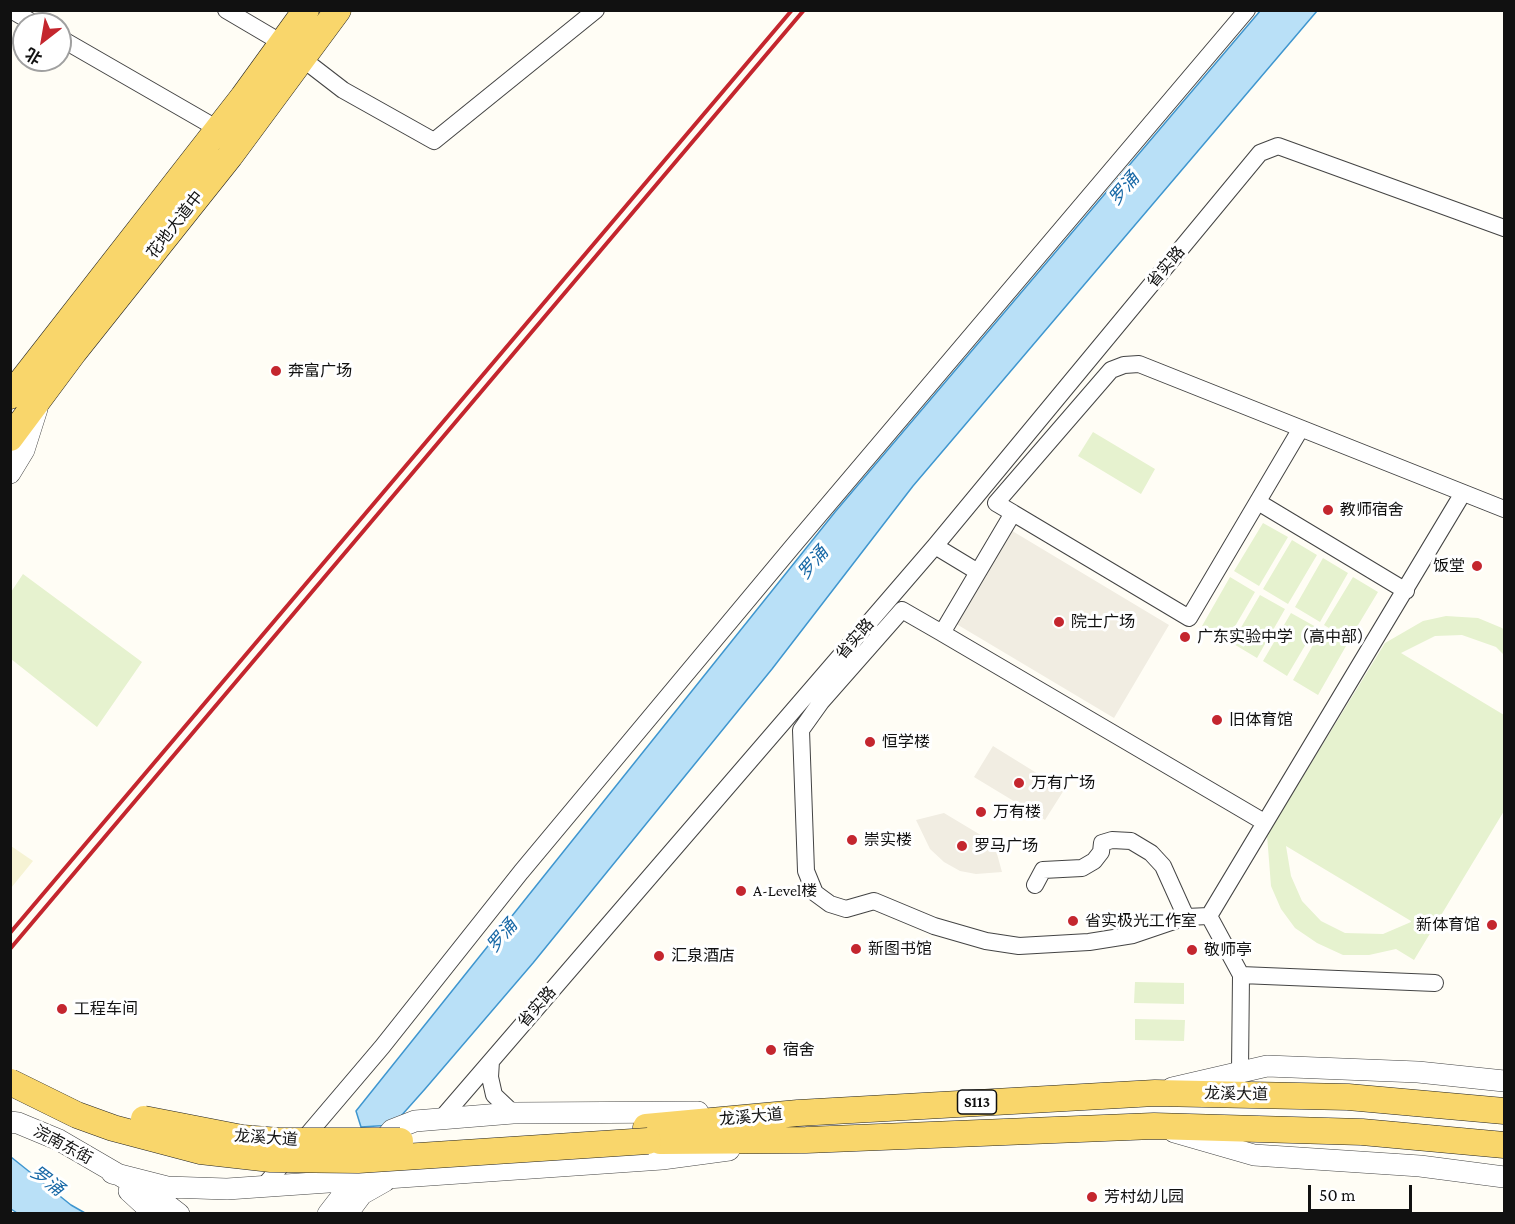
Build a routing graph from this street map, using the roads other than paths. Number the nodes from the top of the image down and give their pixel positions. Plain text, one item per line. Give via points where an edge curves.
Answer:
1 (226, 10) edge
2 (306, 10) edge
3 (338, 10) edge
4 (596, 10) edge
5 (1247, 10) edge
6 (282, 43) junction
7 (72, 45) edge
8 (303, 58) junction
9 (218, 129) junction
10 (1504, 228) edge
11 (74, 352) junction
12 (10, 396) edge
13 (37, 409) junction
14 (1300, 430) junction
15 (10, 438) edge
16 (10, 449) edge
17 (10, 473) edge
18 (1463, 493) junction
19 (1258, 502) junction
20 (1504, 509) edge
21 (1013, 513) junction
22 (935, 546) junction
23 (978, 572) junction
24 (1406, 591) junction
25 (942, 633) junction
26 (1264, 822) junction
27 (1035, 885) dead end
28 (1209, 915) junction
29 (1186, 917) junction
30 (1242, 975) junction
31 (1435, 983) dead end
32 (491, 1061) junction
33 (10, 1065) edge
34 (1240, 1070) junction
35 (1504, 1081) edge
36 (10, 1082) edge
37 (1155, 1093) junction
38 (1501, 1111) edge
39 (513, 1113) junction
40 (798, 1113) junction
41 (436, 1119) junction
42 (10, 1122) edge
43 (1154, 1126) junction
44 (647, 1134) junction
45 (806, 1140) junction
46 (1498, 1145) edge
47 (112, 1173) junction
48 (1504, 1177) edge
49 (389, 1180) junction
50 (353, 1181) junction
51 (262, 1187) junction
52 (154, 1214) edge
53 (179, 1214) edge
54 (328, 1214) edge
55 (347, 1214) edge

1 - 6 street
2 - 6 main road, 花地大道中
3 - 8 main road, 花地大道中
4 - 8 street via 434,141 342,90
5 - 51 street via 792,546 521,872 382,1047
6 - 8 street
6 - 9 main road, 花地大道中
7 - 9 street
8 - 11 main road, 花地大道中
9 - 12 main road, 花地大道中
10 - 22 street, 省实路 via 1278,146 1260,153
11 - 13 main road
11 - 15 main road, 花地大道中
13 - 16 main road
13 - 17 street via 24,450
14 - 18 street
14 - 19 street
14 - 21 street via 1139,364 1125,365 1111,370 996,503
18 - 20 street
18 - 24 street
19 - 21 street via 1189,618
19 - 24 street
21 - 23 street
22 - 23 street
22 - 32 street, 省实路
23 - 25 street
24 - 26 street
25 - 26 street
25 - 29 street via 902,610 801,730 806,871 815,893 846,909 874,902 934,926 1019,946 1134,935
26 - 28 street
27 - 29 street via 1043,870 1082,868 1094,861 1102,843 1131,841 1163,866
28 - 29 street
28 - 30 street
30 - 31 street
30 - 34 street
32 - 39 street via 494,1095
32 - 41 street, 省实路
33 - 44 main road, 龙溪大道, bridge via 90,1103 133,1117 242,1138 371,1142
34 - 35 street via 1306,1066
34 - 37 street
36 - 44 main road, 龙溪大道, bridge via 76,1115 113,1128 200,1151 271,1159 358,1160
37 - 38 main road, 龙溪大道 / S113 via 1348,1097
37 - 40 main road, 龙溪大道 / S113
39 - 40 street
39 - 41 street
40 - 44 main road, 龙溪大道 / S113
41 - 49 street via 412,1130 398,1146 389,1165
41 - 50 street via 415,1121 392,1130
42 - 47 street, 浣南东街 via 59,1140
43 - 45 main road, 龙溪大道 / S113
43 - 46 main road, 龙溪大道 / S113 via 1341,1131
43 - 48 street via 1254,1155 1420,1166
44 - 45 main road, 龙溪大道 / S113
45 - 49 street via 662,1159
47 - 51 street via 197,1190
47 - 52 street
47 - 53 street via 157,1197
49 - 50 street
49 - 55 street via 362,1194
50 - 51 street
50 - 54 street

